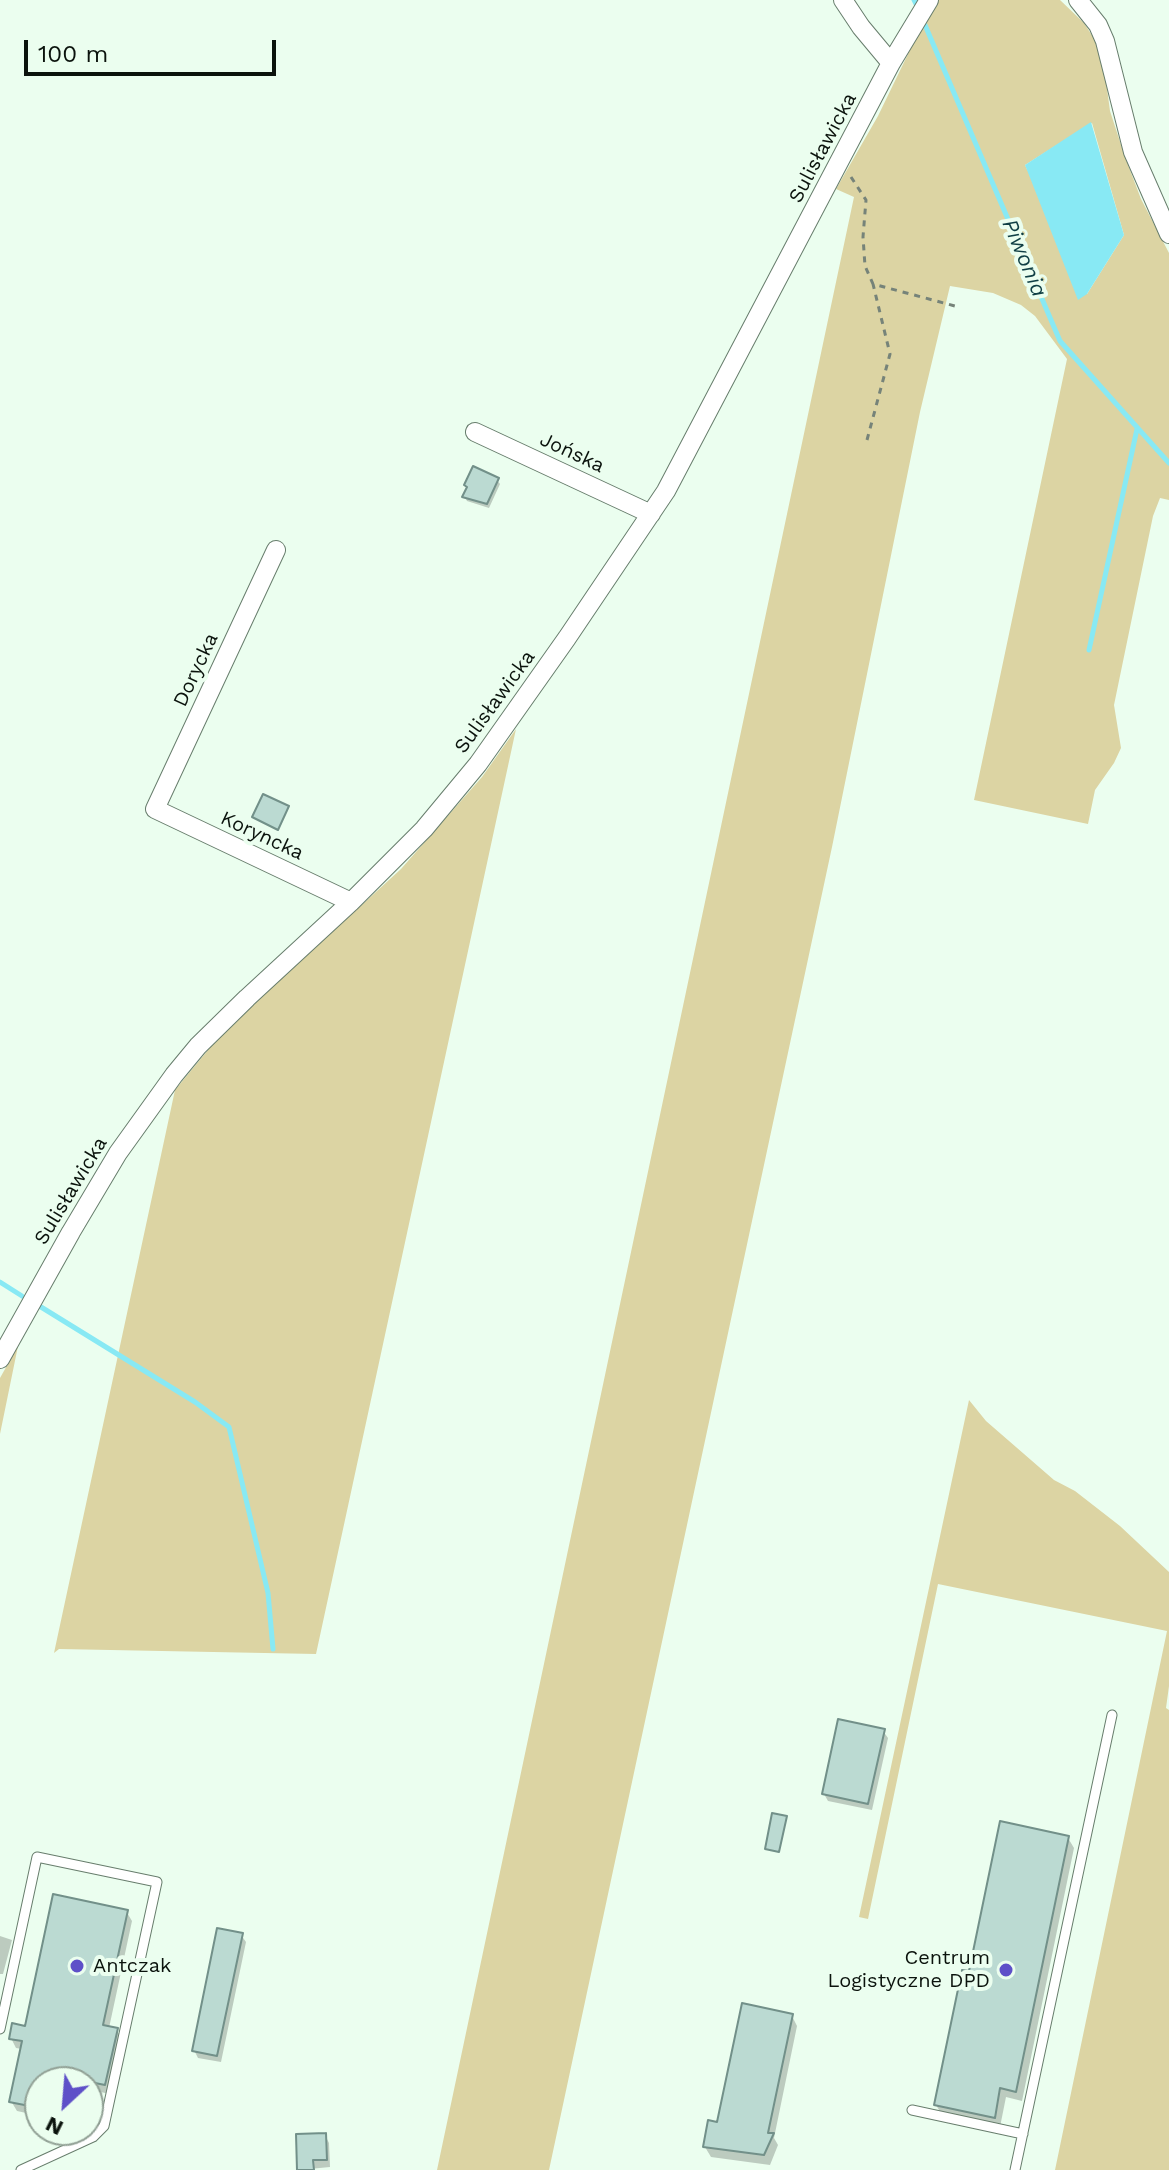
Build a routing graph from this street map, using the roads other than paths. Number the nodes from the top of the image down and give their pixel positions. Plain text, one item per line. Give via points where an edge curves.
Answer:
1 (843, 0) edge
2 (929, 0) edge
3 (1078, 0) edge
4 (891, 63) junction
5 (1169, 234) edge
6 (475, 432) dead end
7 (651, 514) junction
8 (276, 550) dead end
9 (155, 809) joint
10 (351, 902) junction
11 (0, 1359) edge
12 (1112, 1715) dead end
13 (0, 2029) edge
14 (912, 2110) dead end
15 (1023, 2134) junction
16 (21, 2170) edge
17 (1015, 2170) edge

1 - 4 street
2 - 4 street, Sulisławicka
3 - 5 street via 1105,41 1133,152
4 - 7 street, Sulisławicka
6 - 7 street, Jońska
7 - 10 street, Sulisławicka via 478,764 424,829
8 - 9 street, Dorycka
9 - 10 street, Koryncka
10 - 11 street, Sulisławicka via 247,998 174,1075 118,1153
12 - 15 lane
13 - 16 lane via 37,1857 157,1882 104,2126 93,2137
14 - 15 lane
15 - 17 lane

